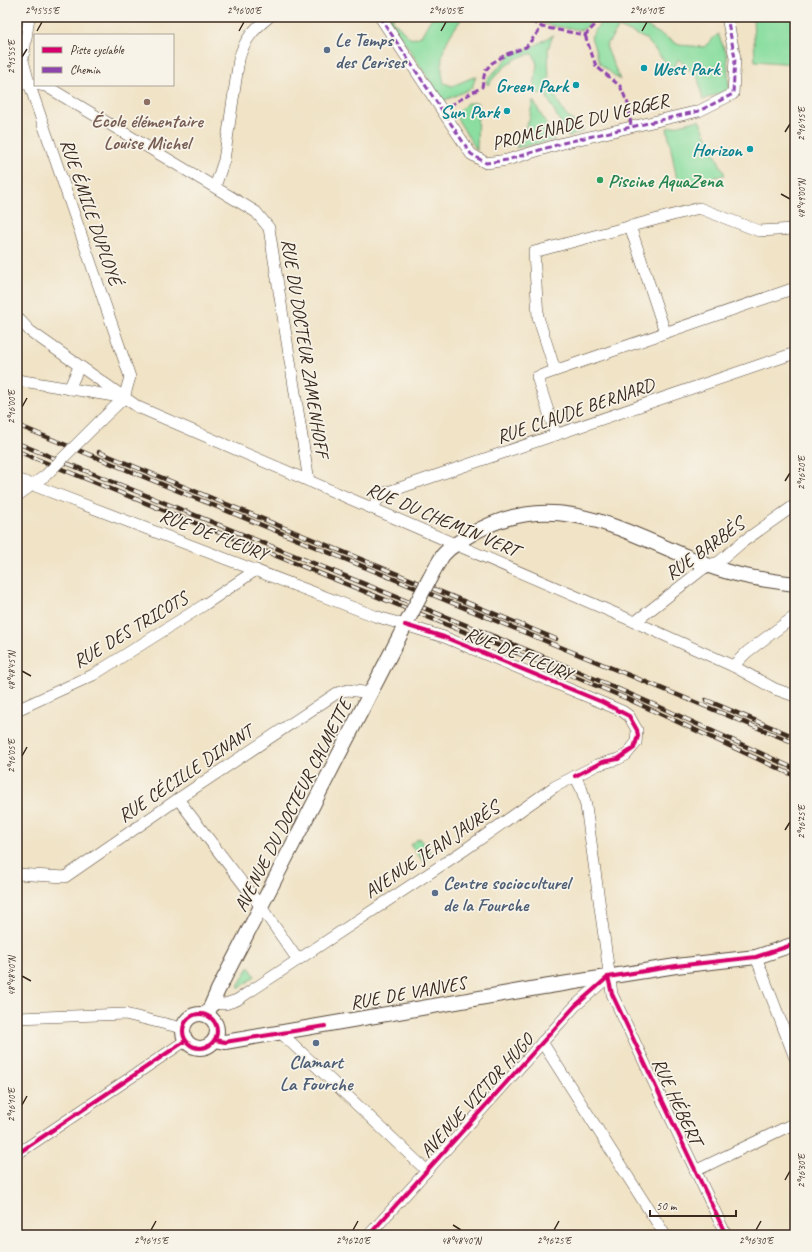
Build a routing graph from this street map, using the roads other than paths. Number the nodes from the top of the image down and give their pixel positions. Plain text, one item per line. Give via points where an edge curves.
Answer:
1 (29, 17) edge
2 (269, 17) edge
3 (380, 17) edge
4 (727, 17) edge
5 (17, 38) edge
6 (24, 59) junction
7 (34, 82) edge
8 (17, 84) edge
9 (34, 84) edge
10 (36, 86) edge
11 (46, 86) edge
12 (215, 187) junction
13 (630, 226) junction
14 (795, 229) edge
15 (795, 288) edge
16 (17, 317) edge
17 (665, 332) junction
18 (795, 353) edge
19 (79, 367) junction
20 (556, 370) junction
21 (17, 380) edge
22 (70, 389) junction
23 (124, 398) junction
24 (556, 435) junction
25 (17, 479) edge
26 (309, 481) junction
27 (35, 484) junction
28 (17, 496) edge
29 (795, 505) edge
30 (372, 508) junction
31 (455, 544) junction
32 (713, 564) junction
33 (256, 570) junction
34 (795, 576) edge
35 (795, 584) edge
36 (795, 616) edge
37 (635, 622) junction
38 (405, 625) junction
39 (733, 666) junction
40 (371, 693) junction
41 (795, 696) edge
42 (17, 710) edge
43 (622, 711) joint
44 (570, 778) junction
45 (178, 798) junction
46 (17, 874) edge
47 (261, 907) junction
48 (795, 944) edge
49 (756, 957) junction
50 (298, 960) junction
51 (608, 977) junction
52 (210, 1009) junction
53 (17, 1018) edge
54 (281, 1033) junction
55 (184, 1034) junction
56 (215, 1040) junction
57 (542, 1042) junction
58 (795, 1058) edge
59 (795, 1124) edge
60 (17, 1154) edge
61 (427, 1171) junction
62 (695, 1171) junction
63 (369, 1235) edge
64 (665, 1235) edge
65 (726, 1235) edge

1 - 6 street
2 - 12 street via 255,28 243,45 224,160
3 - 4 street, PROMENADE DU VERGER via 471,154 486,163 507,160 563,143 699,111 733,94 735,58
5 - 6 street, RUE ÉMILE DUPLOYÉ
6 - 7 street, RUE ÉMILE DUPLOYÉ
8 - 9 street
10 - 23 street, RUE ÉMILE DUPLOYÉ via 130,377
11 - 12 street, RUE DU DOCTEUR ZAMENHOFF
12 - 26 street, RUE DU DOCTEUR ZAMENHOFF via 256,212 269,228
13 - 14 street via 699,208 759,231
13 - 17 street
13 - 20 street via 534,252 538,317
15 - 17 street
16 - 19 street, RUE DU CHEMIN VERT via 30,331
17 - 20 street
18 - 24 street, RUE CLAUDE BERNARD
19 - 22 street
19 - 23 street, RUE DU CHEMIN VERT
20 - 24 street via 537,376
21 - 22 street
22 - 23 street
23 - 26 street, RUE DU CHEMIN VERT via 138,407
23 - 27 street, bridge
24 - 30 street, RUE CLAUDE BERNARD via 386,493 380,496
25 - 27 street, RUE DE FLEURY
26 - 30 street, RUE DU CHEMIN VERT
27 - 28 street
27 - 33 street, RUE DE FLEURY
29 - 32 street, RUE BARBÈS
30 - 31 street, RUE DU CHEMIN VERT
31 - 32 main road, AVENUE DU DOCTEUR CALMETTE via 493,523 517,515 564,512 601,522
31 - 37 street, RUE DU CHEMIN VERT
31 - 38 main road, AVENUE DU DOCTEUR CALMETTE, bridge via 443,555
32 - 34 main road
32 - 35 main road via 752,579
32 - 37 street, RUE BARBÈS
33 - 38 street, RUE DE FLEURY
33 - 42 street, RUE DES TRICOTS via 94,675
36 - 39 street
37 - 39 street, RUE DU CHEMIN VERT
38 - 40 main road, AVENUE DU DOCTEUR CALMETTE
38 - 43 street, RUE DE FLEURY via 444,637
39 - 41 street, RUE DU CHEMIN VERT via 775,689
40 - 45 street, RUE CÉCILLE DINANT via 348,690 337,693
40 - 47 main road, AVENUE DU DOCTEUR CALMETTE
43 - 44 street, AVENUE JEAN JAURÈS via 629,716 637,730 634,748 618,759 602,762
44 - 50 street, AVENUE JEAN JAURÈS
44 - 51 street, RUE HÉBERT via 582,790 586,806 609,966
45 - 46 street, RUE CÉCILLE DINANT via 65,877
45 - 47 street
47 - 50 street
47 - 52 main road, AVENUE DU DOCTEUR CALMETTE
48 - 49 main road, RUE DE VANVES
49 - 51 main road, RUE DE VANVES
49 - 58 street
50 - 52 street, AVENUE JEAN JAURÈS via 237,1000
51 - 54 main road, RUE DE VANVES
51 - 57 street, AVENUE VICTOR HUGO via 575,1006
51 - 62 street, RUE HÉBERT via 612,994
52 - 55 main road via 189,1018
52 - 56 main road via 217,1028
53 - 55 street via 125,1014
54 - 56 main road, RUE DE VANVES via 225,1042
54 - 61 street
55 - 56 main road via 190,1046 201,1048
55 - 60 street
57 - 61 street, AVENUE VICTOR HUGO
57 - 64 street
59 - 62 street
61 - 63 street, AVENUE VICTOR HUGO
62 - 65 street, RUE HÉBERT

